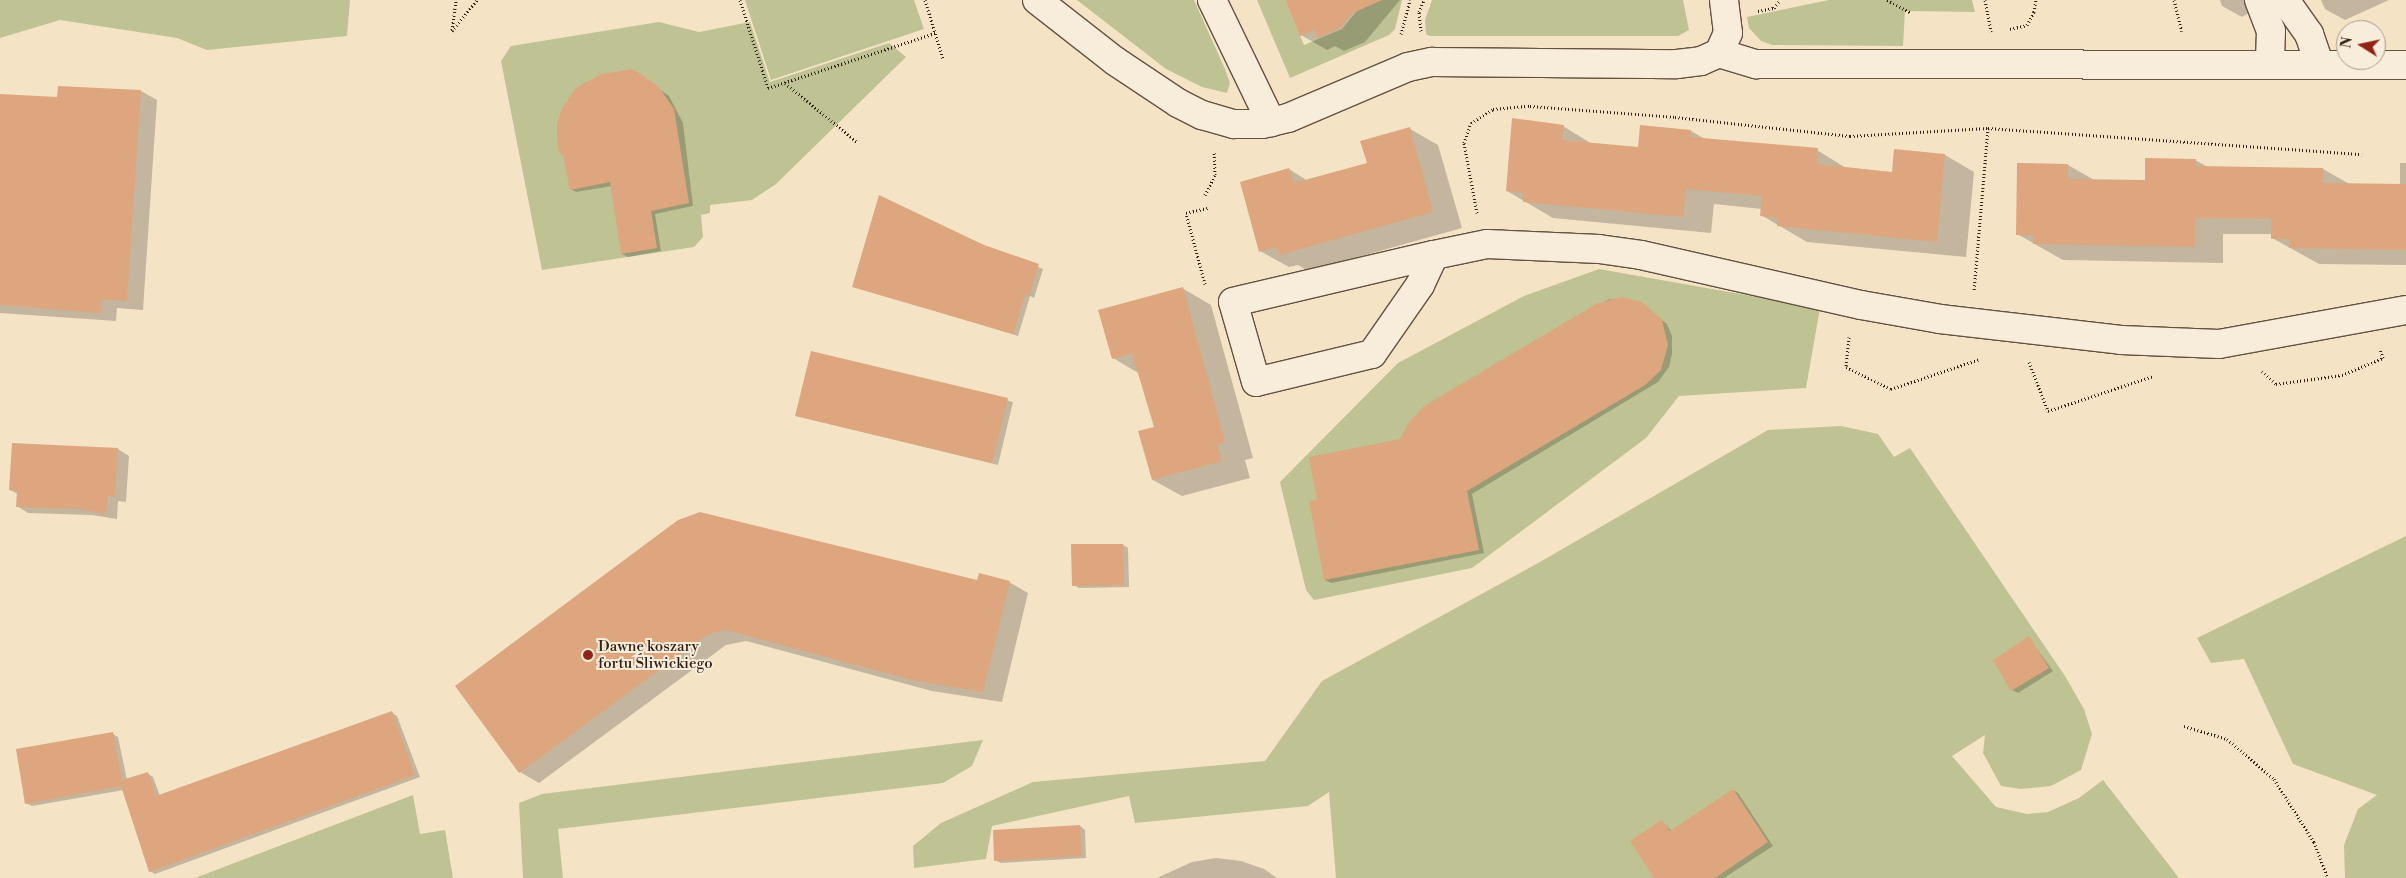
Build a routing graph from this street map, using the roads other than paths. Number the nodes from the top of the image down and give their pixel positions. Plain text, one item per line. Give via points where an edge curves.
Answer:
1 (1037, 0) edge
2 (1212, 0) edge
3 (1724, 0) edge
4 (2259, 0) edge
5 (2285, 0) edge
6 (1719, 52) junction
7 (2270, 63) junction
8 (2319, 63) junction
9 (2406, 65) edge
10 (1271, 122) junction
11 (1434, 255) junction
12 (2406, 310) edge

1 - 10 street via 1129,72 1178,103 1202,115 1234,124
2 - 10 street
3 - 6 street via 1728,34
4 - 7 street via 2271,31
5 - 8 street via 2309,34
6 - 7 street via 1756,64
6 - 10 street via 1701,61 1677,64 1432,62 1381,77 1288,118
7 - 8 street
8 - 9 street
11 - 11 street via 1233,302 1256,382 1372,354 1420,285
11 - 12 street via 1486,244 1599,249 1940,319 2121,340 2219,344

